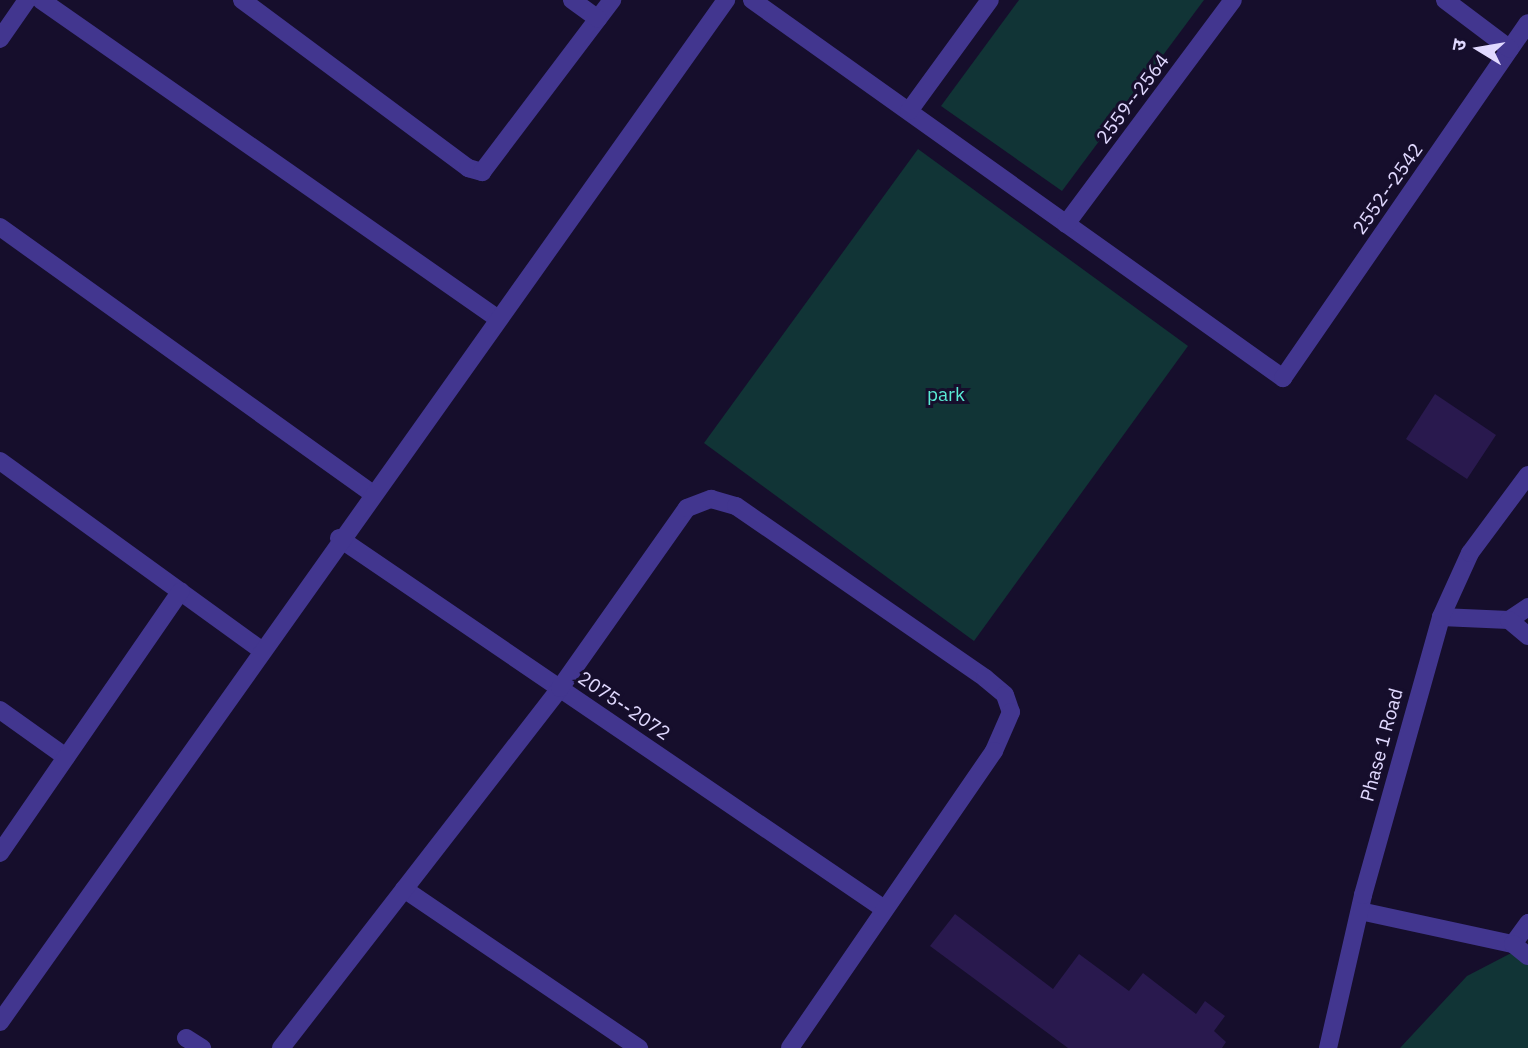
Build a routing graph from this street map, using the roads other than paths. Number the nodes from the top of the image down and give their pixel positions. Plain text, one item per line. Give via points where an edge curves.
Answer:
1 (27, 0) edge
2 (41, 0) edge
3 (242, 0) edge
4 (572, 0) edge
5 (612, 0) edge
6 (726, 0) edge
7 (752, 0) edge
8 (990, 0) edge
9 (1233, 0) edge
10 (1445, 0) edge
11 (598, 19) junction
12 (1528, 23) edge
13 (0, 39) edge
14 (1510, 49) junction
15 (909, 111) junction
16 (1066, 224) junction
17 (0, 227) edge
18 (497, 318) junction
19 (0, 461) edge
20 (1528, 475) edge
21 (371, 493) junction
22 (339, 538) junction
23 (181, 592) junction
24 (1528, 607) edge
25 (1441, 617) junction
26 (1509, 620) junction
27 (1528, 636) edge
28 (261, 649) junction
29 (560, 688) junction
30 (0, 710) edge
31 (66, 757) junction
32 (0, 853) edge
33 (404, 889) junction
34 (884, 909) junction
35 (1360, 911) junction
36 (1528, 923) edge
37 (1513, 944) junction
38 (1528, 956) edge
39 (0, 1022) edge
40 (281, 1048) edge
41 (639, 1048) edge
42 (790, 1048) edge
43 (1328, 1048) edge

1 - 13 street
2 - 18 street
3 - 11 street via 468,169 482,172
4 - 11 street
5 - 11 street
6 - 18 street
7 - 15 street
8 - 15 street
9 - 16 street, 2559--2564
10 - 14 street
12 - 14 street, 2552--2542
14 - 16 street, 2552--2542 via 1283,378
15 - 16 street
17 - 21 street
18 - 21 street
19 - 23 street
20 - 25 street, Phase 1 Road via 1470,553
21 - 22 street
22 - 28 street
22 - 29 street, 2075--2072
23 - 28 street
23 - 31 street
24 - 26 street
25 - 26 street
25 - 35 street, Phase 1 Road
26 - 27 street
28 - 39 street
29 - 33 street
29 - 34 street, 2075--2072
29 - 34 street via 687,508 711,499 736,506 1004,695 1011,712 994,751
30 - 31 street
31 - 32 street
33 - 40 street
33 - 41 street
34 - 42 street
35 - 37 street
35 - 43 street, Phase 1 Road
36 - 37 street
37 - 38 street

